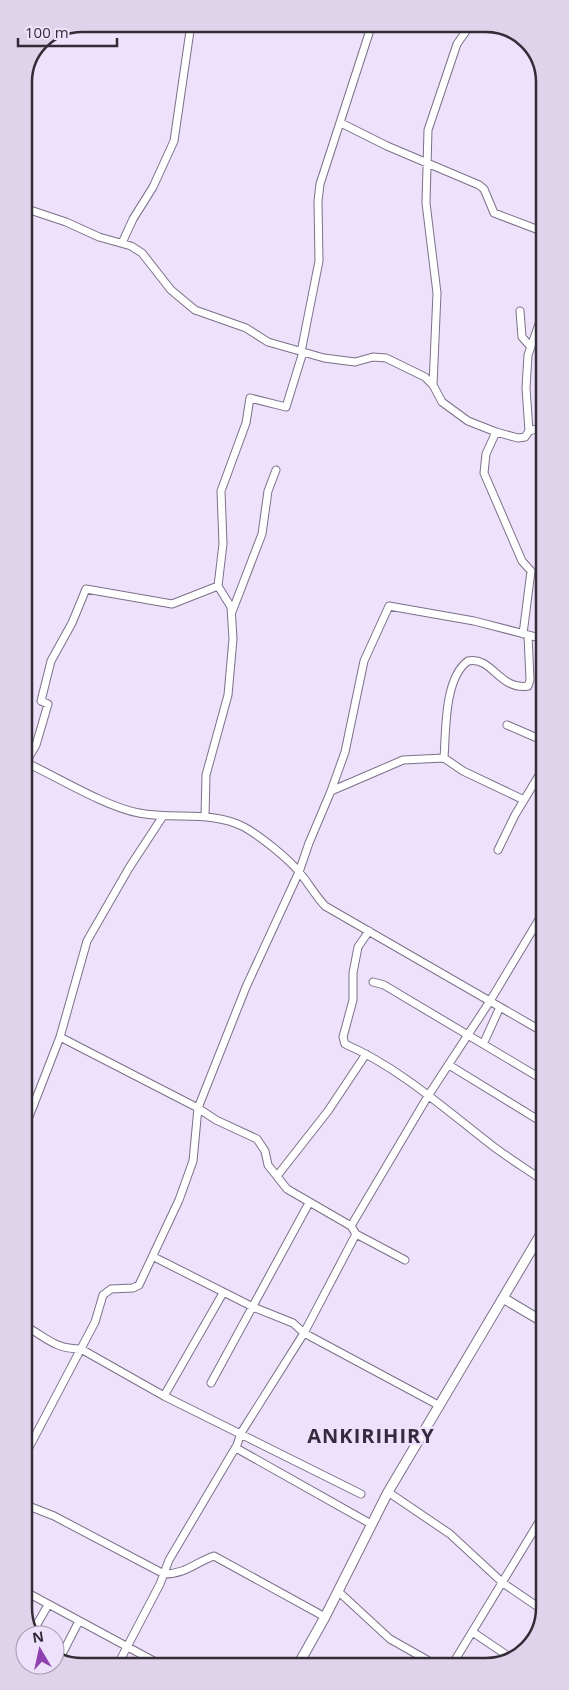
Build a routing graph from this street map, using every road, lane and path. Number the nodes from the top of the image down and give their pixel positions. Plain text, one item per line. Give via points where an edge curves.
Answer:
1 (190, 32) edge
2 (369, 33) edge
3 (465, 33) edge
4 (341, 123) junction
5 (427, 164) junction
6 (32, 211) edge
7 (536, 229) edge
8 (122, 243) junction
9 (520, 312) dead end
10 (536, 331) edge
11 (530, 346) junction
12 (302, 352) junction
13 (433, 384) junction
14 (536, 429) edge
15 (529, 431) junction
16 (496, 432) junction
17 (276, 470) dead end
18 (218, 586) junction
19 (232, 613) junction
20 (525, 634) junction
21 (536, 637) edge
22 (507, 725) dead end
23 (536, 738) edge
24 (32, 752) edge
25 (444, 758) junction
26 (32, 766) edge
27 (536, 781) edge
28 (331, 791) junction
29 (524, 800) junction
30 (163, 816) junction
31 (205, 816) junction
32 (498, 850) dead end
33 (299, 872) junction
34 (536, 924) edge
35 (369, 931) junction
36 (373, 982) dead end
37 (490, 1001) junction
38 (500, 1007) junction
39 (536, 1028) edge
40 (468, 1036) junction
41 (60, 1037) junction
42 (485, 1040) dead end
43 (366, 1054) junction
44 (449, 1065) junction
45 (536, 1076) edge
46 (428, 1096) junction
47 (198, 1108) junction
48 (32, 1109) edge
49 (536, 1118) edge
50 (277, 1176) junction
51 (536, 1176) edge
52 (309, 1203) junction
53 (350, 1226) junction
54 (356, 1234) junction
55 (536, 1243) edge
56 (154, 1257) junction
57 (405, 1260) dead end
58 (223, 1292) junction
59 (503, 1298) junction
60 (253, 1307) junction
61 (536, 1318) edge
62 (32, 1330) edge
63 (304, 1333) junction
64 (81, 1349) junction
65 (211, 1383) dead end
66 (164, 1396) junction
67 (440, 1406) junction
68 (241, 1434) junction
69 (32, 1443) edge
70 (236, 1448) junction
71 (388, 1492) junction
72 (361, 1494) dead end
73 (32, 1507) edge
74 (371, 1524) junction
75 (536, 1527) edge
76 (164, 1574) junction
77 (503, 1583) junction
78 (338, 1592) junction
79 (32, 1596) edge
80 (48, 1605) junction
81 (536, 1606) edge
82 (325, 1617) junction
83 (79, 1621) junction
84 (37, 1625) edge
85 (474, 1633) junction
86 (127, 1647) junction
87 (65, 1648) edge
88 (505, 1654) edge
89 (122, 1657) edge
90 (146, 1657) edge
91 (302, 1658) edge
92 (424, 1658) edge
93 (456, 1658) edge

1 - 8 street via 174,142
2 - 4 street
3 - 5 street via 458,44 430,122
4 - 5 street
4 - 12 street via 320,184 319,261
5 - 7 street via 479,185 484,189 494,213
5 - 13 street via 426,203 436,293
6 - 8 street
8 - 12 street via 142,253 171,290 195,310 246,328 268,342
9 - 11 street via 522,337
10 - 11 street
11 - 15 street via 526,388
12 - 13 street via 355,362 373,357 386,358
12 - 18 street via 286,407 250,398 246,423 221,491 223,544
13 - 16 street via 442,402 468,421
14 - 15 street
15 - 16 street via 522,438
16 - 20 street via 486,454 484,473 522,561 531,570
17 - 19 street via 268,491 262,534
18 - 19 street
18 - 24 street via 172,604 86,588 72,623 51,661 41,701 48,704
19 - 31 street via 229,686 206,775
20 - 21 street
20 - 25 street via 528,686 504,682 479,661 468,661 462,667 451,687
20 - 28 street via 389,606 364,661 349,736
22 - 23 street
25 - 28 street via 403,760
25 - 29 street via 463,771
26 - 30 street via 114,805 137,813
27 - 29 street
28 - 33 street
29 - 32 street
30 - 31 street
30 - 41 street via 87,941
31 - 33 street via 245,828
33 - 35 street via 325,906
33 - 47 street via 246,986
34 - 37 street
35 - 37 street
35 - 43 street via 358,946 344,1037 345,1044
36 - 40 street via 384,985
37 - 38 street
37 - 40 street
38 - 39 street
38 - 42 street
40 - 44 street
40 - 45 street
41 - 47 street
41 - 48 street
43 - 46 street
43 - 50 street via 328,1111
44 - 46 street
44 - 49 street
46 - 51 street
46 - 53 street
47 - 50 street via 257,1139
47 - 56 street via 193,1160
50 - 52 street via 286,1190
52 - 53 street
52 - 60 street
53 - 54 street
54 - 57 street
54 - 63 street
55 - 59 main road
56 - 58 street
56 - 64 street via 149,1260 139,1285 110,1289 103,1295 95,1322
58 - 60 street
58 - 66 street
59 - 61 main road
59 - 67 main road
60 - 63 street via 293,1323
60 - 65 street
62 - 64 street via 50,1342
63 - 67 street
63 - 68 street
64 - 66 street
64 - 69 street
66 - 68 street
67 - 71 main road
68 - 70 street
68 - 72 street
70 - 74 street
70 - 76 street via 169,1560
71 - 74 main road
71 - 77 street via 450,1534
73 - 76 street
74 - 78 main road
75 - 77 street
76 - 82 street via 180,1572 214,1556
76 - 86 street
77 - 81 street
77 - 85 street
78 - 82 main road
78 - 92 street via 390,1638
79 - 80 street
80 - 83 street
80 - 84 street
82 - 91 main road
83 - 86 street
83 - 87 street
85 - 88 street
85 - 93 street
86 - 89 street
86 - 90 street

